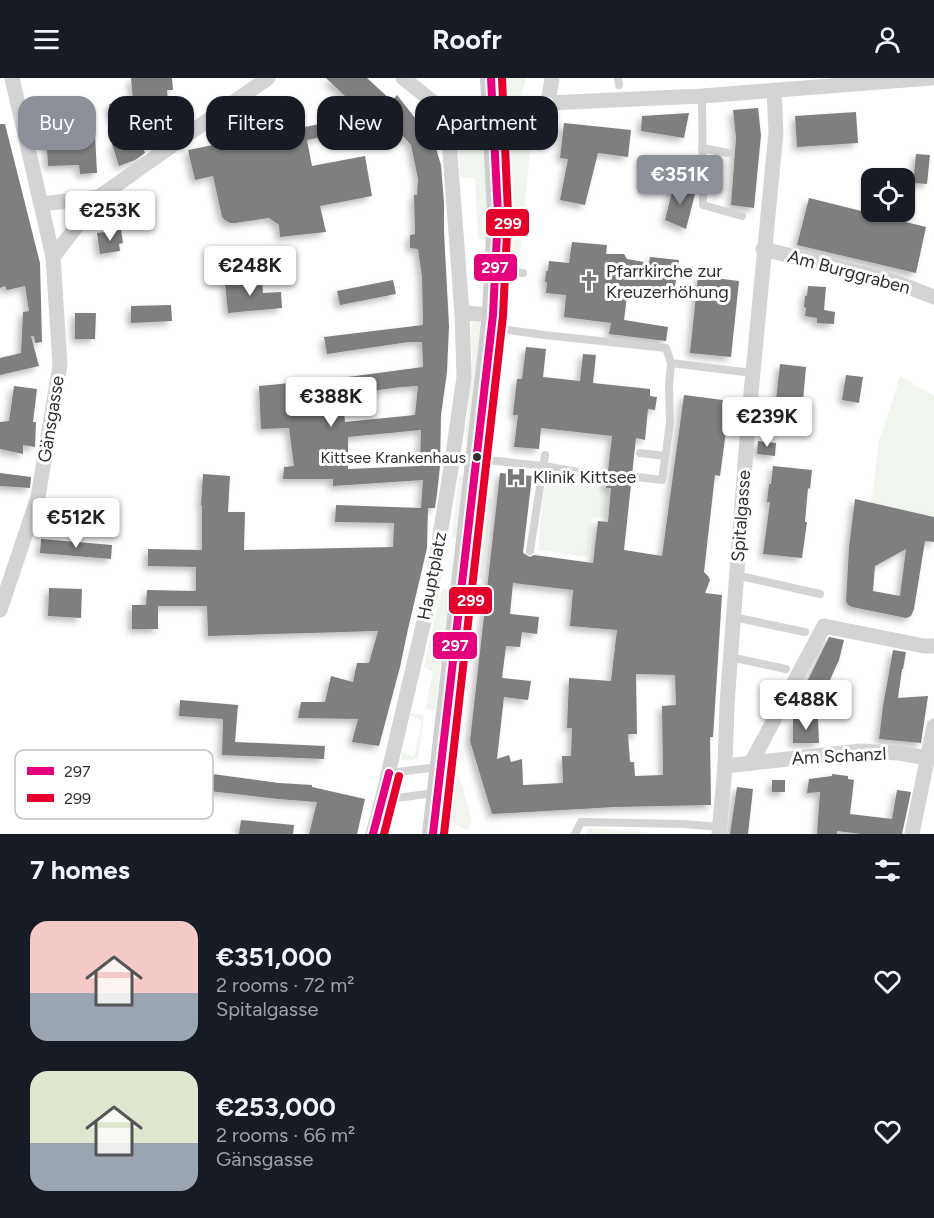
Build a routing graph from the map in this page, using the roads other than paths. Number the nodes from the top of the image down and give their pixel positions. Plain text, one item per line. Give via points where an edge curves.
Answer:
1 (12, 78) edge
2 (268, 78) edge
3 (403, 78) edge
4 (491, 78) edge
5 (552, 78) edge
6 (931, 78) edge
7 (774, 90) junction
8 (426, 96) edge
9 (493, 96) edge
10 (549, 96) edge
11 (702, 96) junction
12 (558, 103) edge
13 (702, 148) junction
14 (450, 150) edge
15 (496, 150) edge
16 (728, 153) dead end
17 (99, 197) junction
18 (42, 204) junction
19 (742, 216) dead end
20 (764, 249) junction
21 (53, 257) junction
22 (495, 270) junction
23 (523, 273) dead end
24 (934, 297) edge
25 (462, 313) junction
26 (492, 321) junction
27 (671, 363) junction
28 (752, 373) junction
29 (640, 453) dead end
30 (545, 455) dead end
31 (665, 456) junction
32 (476, 459) junction
33 (544, 466) junction
34 (600, 476) dead end
35 (637, 477) dead end
36 (530, 551) dead end
37 (736, 575) junction
38 (820, 594) dead end
39 (0, 610) edge
40 (733, 616) junction
41 (805, 632) dead end
42 (934, 646) edge
43 (730, 657) junction
44 (786, 669) dead end
45 (934, 726) edge
46 (927, 758) junction
47 (751, 763) junction
48 (441, 766) junction
49 (725, 766) junction
50 (389, 773) junction
51 (438, 793) junction
52 (382, 800) junction
53 (719, 831) edge
54 (373, 834) edge
55 (434, 834) edge
56 (575, 834) edge
57 (912, 834) edge

1 - 18 street, Gänsgasse
2 - 17 street
3 - 8 street
4 - 9 street, Hauptplatz
5 - 10 street
6 - 7 street
7 - 11 street
7 - 20 street, Spitalgasse via 776,132
11 - 12 street
11 - 13 lane
13 - 16 lane
13 - 19 lane via 703,205
14 - 25 street, Hauptplatz
15 - 22 street, Hauptplatz
17 - 18 street
17 - 21 street
18 - 21 street, Gänsgasse
20 - 24 street, Am Burggraben via 891,280
20 - 28 street, Spitalgasse
21 - 39 street, Gänsgasse via 60,365 38,497
22 - 23 lane
22 - 26 street, Hauptplatz
25 - 26 street
25 - 50 street, Hauptplatz via 464,377 452,468 430,596
26 - 27 lane via 544,335 666,348
26 - 32 street, Hauptplatz
27 - 28 lane
27 - 31 lane
28 - 37 street, Spitalgasse
29 - 31 lane
30 - 33 lane
31 - 35 lane via 662,480
32 - 33 lane
32 - 48 street, Hauptplatz
33 - 34 lane
33 - 36 lane
37 - 38 lane
37 - 40 street, Spitalgasse
40 - 41 lane
40 - 43 street, Spitalgasse
42 - 47 street via 824,626
43 - 44 lane
43 - 49 street, Spitalgasse
45 - 46 street
46 - 47 street, Am Schanzl via 861,751
46 - 57 street
47 - 49 street, Am Schanzl
48 - 50 lane
48 - 51 street, Hauptplatz
49 - 53 street, Spitalgasse
50 - 52 street, Hauptplatz
51 - 52 lane
51 - 55 street, Hauptplatz
52 - 54 street, Hauptplatz
53 - 56 lane via 684,824 581,822

